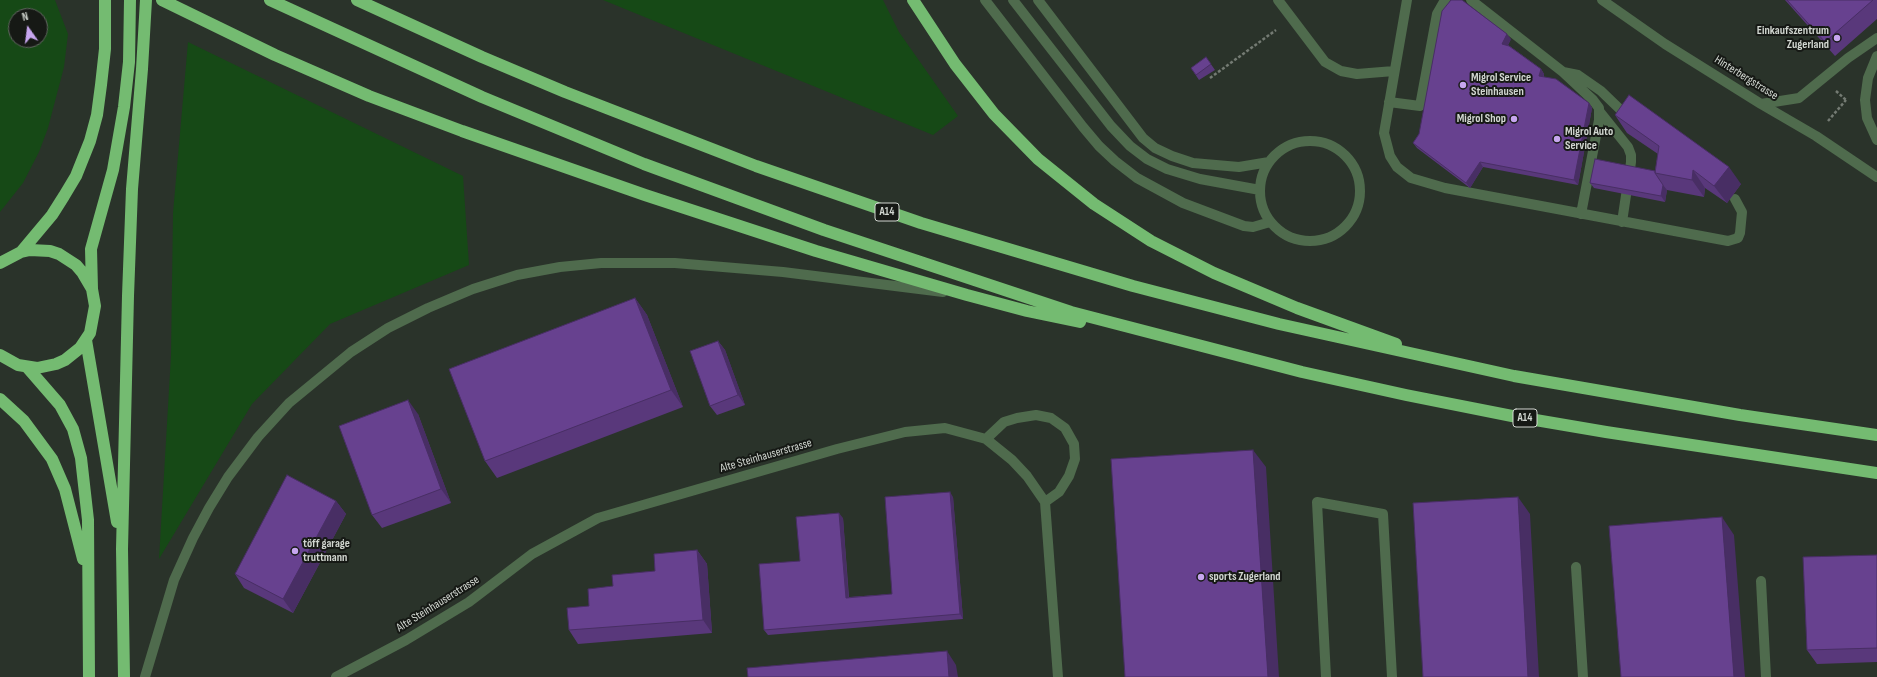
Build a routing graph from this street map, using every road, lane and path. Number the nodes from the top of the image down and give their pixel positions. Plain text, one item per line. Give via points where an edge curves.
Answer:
1 (105, 0) edge
2 (130, 0) edge
3 (146, 0) edge
4 (162, 0) edge
5 (270, 0) edge
6 (357, 0) edge
7 (914, 0) edge
8 (985, 0) edge
9 (1013, 0) edge
10 (1038, 0) edge
11 (1278, 0) edge
12 (1407, 0) edge
13 (1445, 0) edge
14 (1471, 0) edge
15 (1602, 0) edge
16 (1292, 18) junction
17 (1877, 38) edge
18 (1877, 56) edge
19 (1394, 71) junction
20 (1563, 72) junction
21 (1210, 78) dead end
22 (1834, 90) dead end
23 (1865, 93) junction
24 (1846, 100) junction
25 (1388, 102) junction
26 (1761, 104) junction
27 (1600, 112) junction
28 (1633, 122) edge
29 (1816, 136) junction
30 (1877, 140) edge
31 (1268, 162) junction
32 (1877, 177) edge
33 (1260, 190) junction
34 (1735, 198) dead end
35 (1581, 214) junction
36 (1270, 222) junction
37 (1622, 222) junction
38 (21, 252) junction
39 (0, 263) edge
40 (92, 289) junction
41 (967, 295) junction
42 (86, 340) junction
43 (1177, 341) junction
44 (0, 355) edge
45 (1438, 360) junction
46 (27, 367) junction
47 (0, 399) edge
48 (1877, 435) edge
49 (986, 439) junction
50 (1877, 473) edge
51 (1045, 502) junction
52 (122, 549) junction
53 (1576, 567) dead end
54 (1762, 581) dead end
55 (89, 587) junction
56 (89, 677) edge
57 (124, 677) edge
58 (145, 677) edge
59 (336, 677) edge
60 (1058, 677) edge
61 (1326, 677) edge
62 (1392, 677) edge
63 (1582, 677) edge
64 (1766, 677) edge

1 - 38 highway via 104,49 97,115 84,158 52,215
2 - 40 highway via 129,62 124,107 112,170 91,249
3 - 52 highway via 132,189
4 - 41 highway via 275,55 405,110 816,251
5 - 43 highway, A14 via 482,97 686,180 960,276 1071,312
6 - 45 highway, A14 via 482,57 655,128 921,224 1133,286 1279,324
7 - 45 highway via 955,64 994,114 1038,159 1105,212 1150,241 1214,274
8 - 36 street via 1083,127 1115,161 1137,178 1183,203 1244,226 1253,227
9 - 33 street via 1111,126 1130,146 1147,159 1167,169 1200,179
10 - 31 street via 1143,138 1155,148 1193,163 1239,167
11 - 16 street
12 - 19 street
13 - 25 street via 1437,14 1420,106
14 - 20 street
15 - 26 street, Hinterbergstrasse via 1665,44
16 - 19 street via 1325,62 1341,71 1357,74
16 - 21 path
17 - 26 street via 1799,98
18 - 23 street
19 - 25 street
20 - 27 street via 1594,100
20 - 28 street via 1578,75 1602,90
22 - 24 path
23 - 24 path
23 - 30 street via 1867,118
24 - 29 path
25 - 35 street via 1384,133 1386,148 1398,167 1411,178 1445,188
26 - 29 street, Hinterbergstrasse
27 - 35 street
27 - 37 street via 1628,147 1631,155
29 - 32 street, Hinterbergstrasse
31 - 33 street
31 - 36 street via 1293,143 1326,143 1341,151 1352,163 1359,179 1360,196 1356,212 1346,226 1332,236 1316,241 1299,240 1283,233
33 - 36 street via 1262,207
34 - 37 street via 1742,212 1742,222 1738,238 1733,240
35 - 37 street
38 - 39 highway
38 - 40 highway via 40,250 59,254 76,265
40 - 42 highway via 95,316
41 - 43 highway via 1027,311
41 - 58 street via 783,272 675,263 628,262 560,267 517,276 473,289 428,308 388,328 316,379 289,403 250,448 228,477 193,538 174,580
42 - 46 highway via 73,355 56,364 37,368
42 - 52 highway
43 - 50 highway, A14 via 1383,390 1512,416
44 - 46 highway
45 - 48 highway, A14 via 1644,399
46 - 55 highway via 60,405 77,443 87,498
47 - 55 highway via 24,421 58,472 73,516
49 - 51 street, Alte Steinhauserstrasse via 1027,476
49 - 51 street via 1004,422 1036,415 1051,418 1065,428 1074,444 1075,459 1070,476 1059,492
49 - 59 street, Alte Steinhauserstrasse via 945,428 905,432 598,518 532,554 469,602 406,640
51 - 60 street
52 - 57 highway
53 - 63 street
54 - 64 street
55 - 56 highway
61 - 62 street via 1317,502 1383,514

